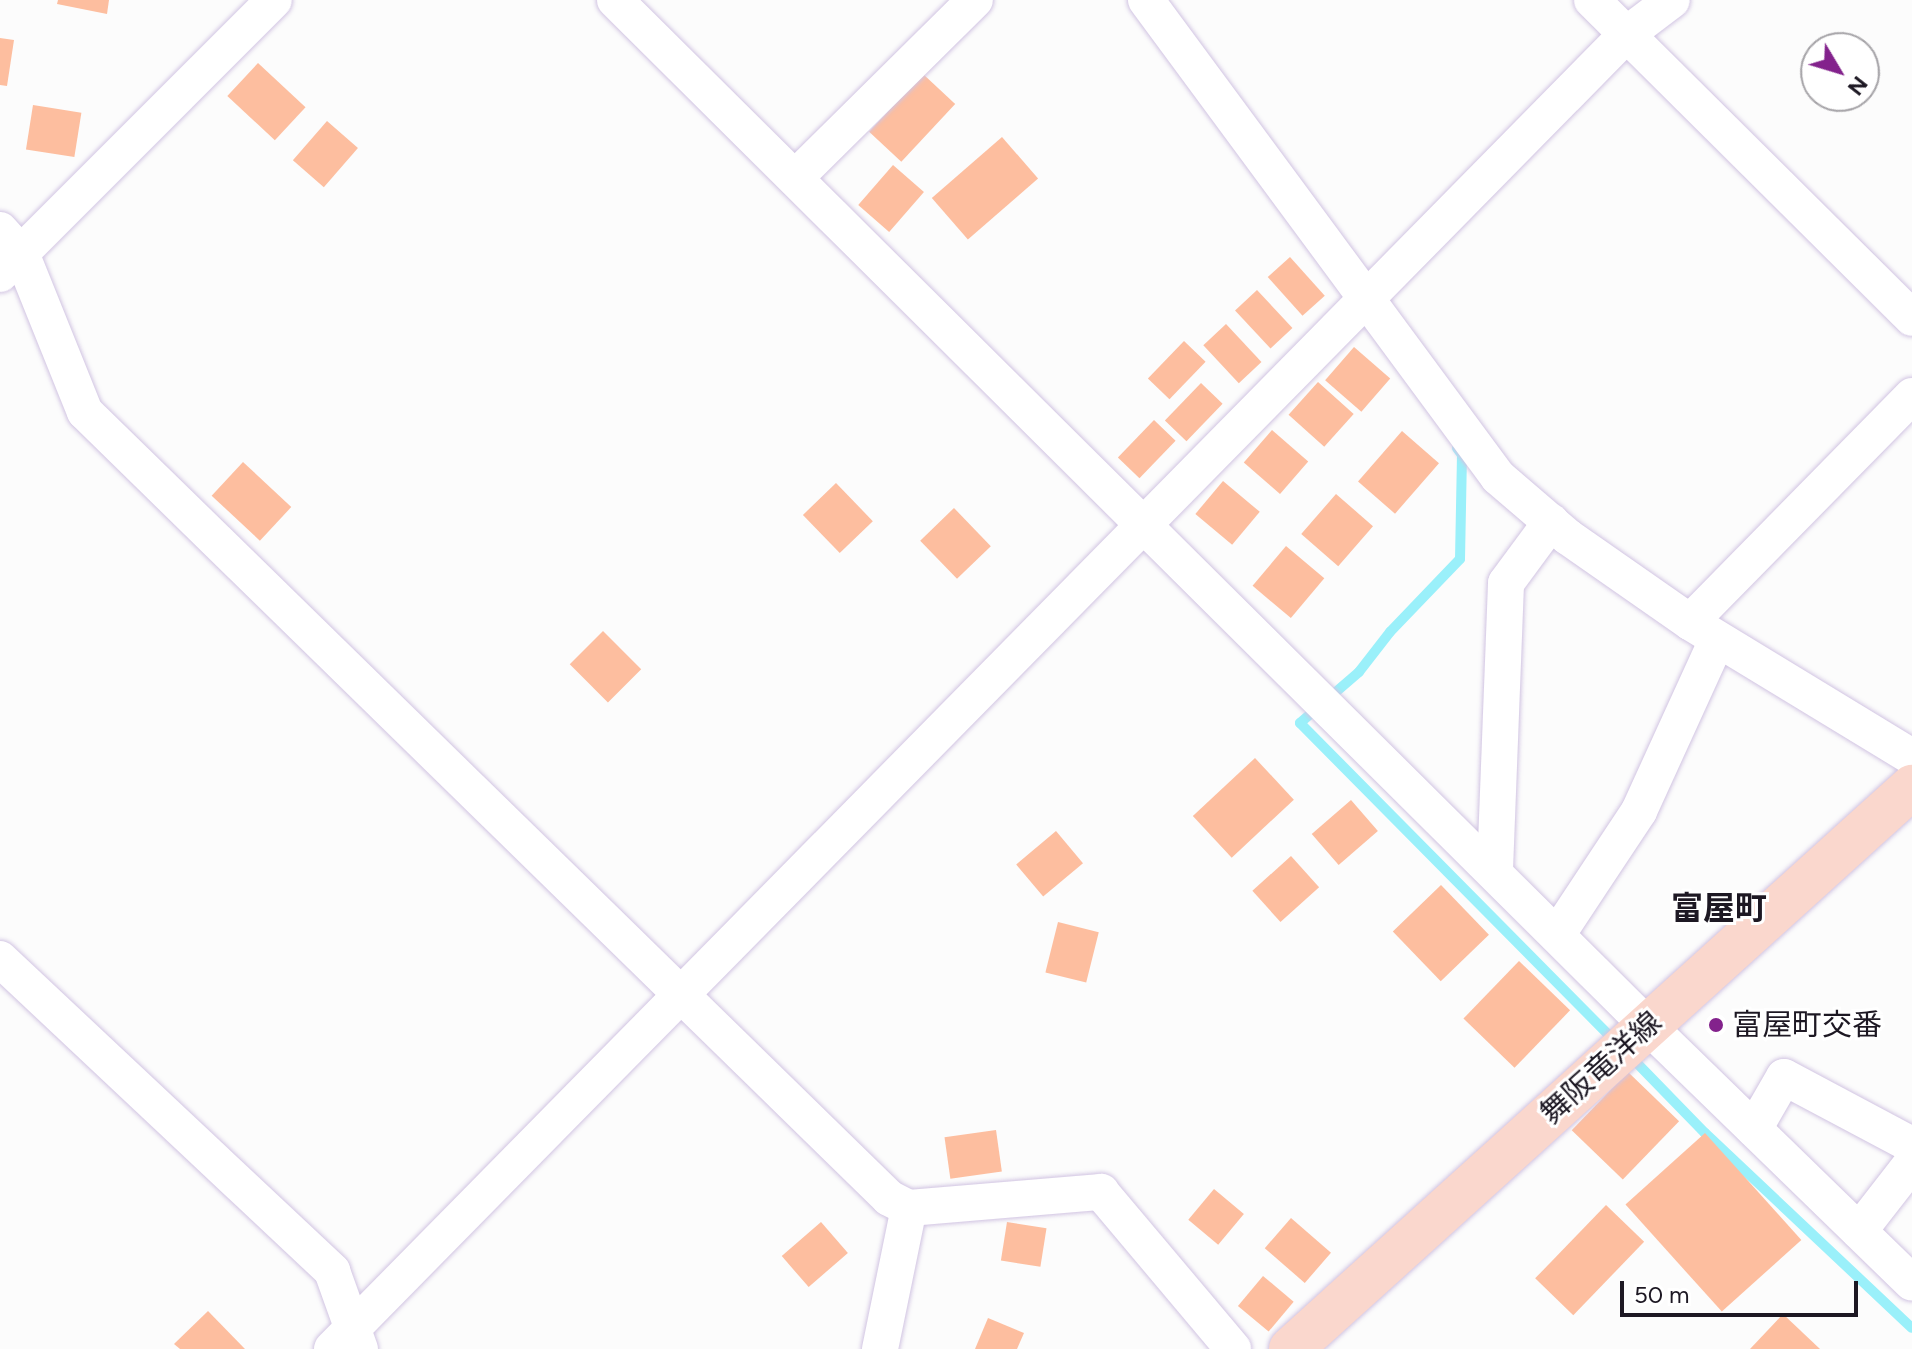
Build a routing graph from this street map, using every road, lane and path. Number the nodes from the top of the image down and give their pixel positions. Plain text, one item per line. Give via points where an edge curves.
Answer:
1 (274, 0) edge
2 (615, 0) edge
3 (975, 0) edge
4 (1146, 0) edge
5 (1592, 0) edge
6 (1672, 0) edge
7 (1627, 34) junction
8 (795, 178) junction
9 (7, 253) edge
10 (1367, 297) junction
11 (1912, 318) edge
12 (1912, 396) edge
13 (1551, 522) junction
14 (1145, 523) junction
15 (1704, 631) junction
16 (1912, 757) edge
17 (1912, 787) edge
18 (1495, 870) junction
19 (1557, 935) junction
20 (0, 959) edge
21 (679, 993) junction
22 (1648, 1026) junction
23 (1754, 1129) junction
24 (1912, 1145) edge
25 (1912, 1163) edge
26 (909, 1208) junction
27 (1859, 1231) junction
28 (1912, 1283) edge
29 (348, 1342) edge
30 (880, 1349) edge
31 (1233, 1349) edge
32 (1291, 1349) edge

1 - 9 street
2 - 8 street
3 - 8 street
4 - 10 street
5 - 7 street
6 - 7 street
7 - 10 street
7 - 11 street
8 - 14 street
9 - 21 street via 85,412
10 - 13 street via 1498,477
10 - 14 street
12 - 15 street
13 - 15 street
13 - 18 street via 1506,583
14 - 18 street
14 - 21 street
15 - 16 street
15 - 19 street via 1639,811
17 - 22 main road, 舞阪竜洋線
18 - 19 street
19 - 22 street
20 - 29 street via 332,1271
21 - 26 street via 889,1198
21 - 29 street
22 - 23 street
22 - 32 main road, 舞阪竜洋線
23 - 24 street via 1784,1077
23 - 27 street
25 - 27 street
26 - 30 street
26 - 31 street via 1101,1192
27 - 28 street

